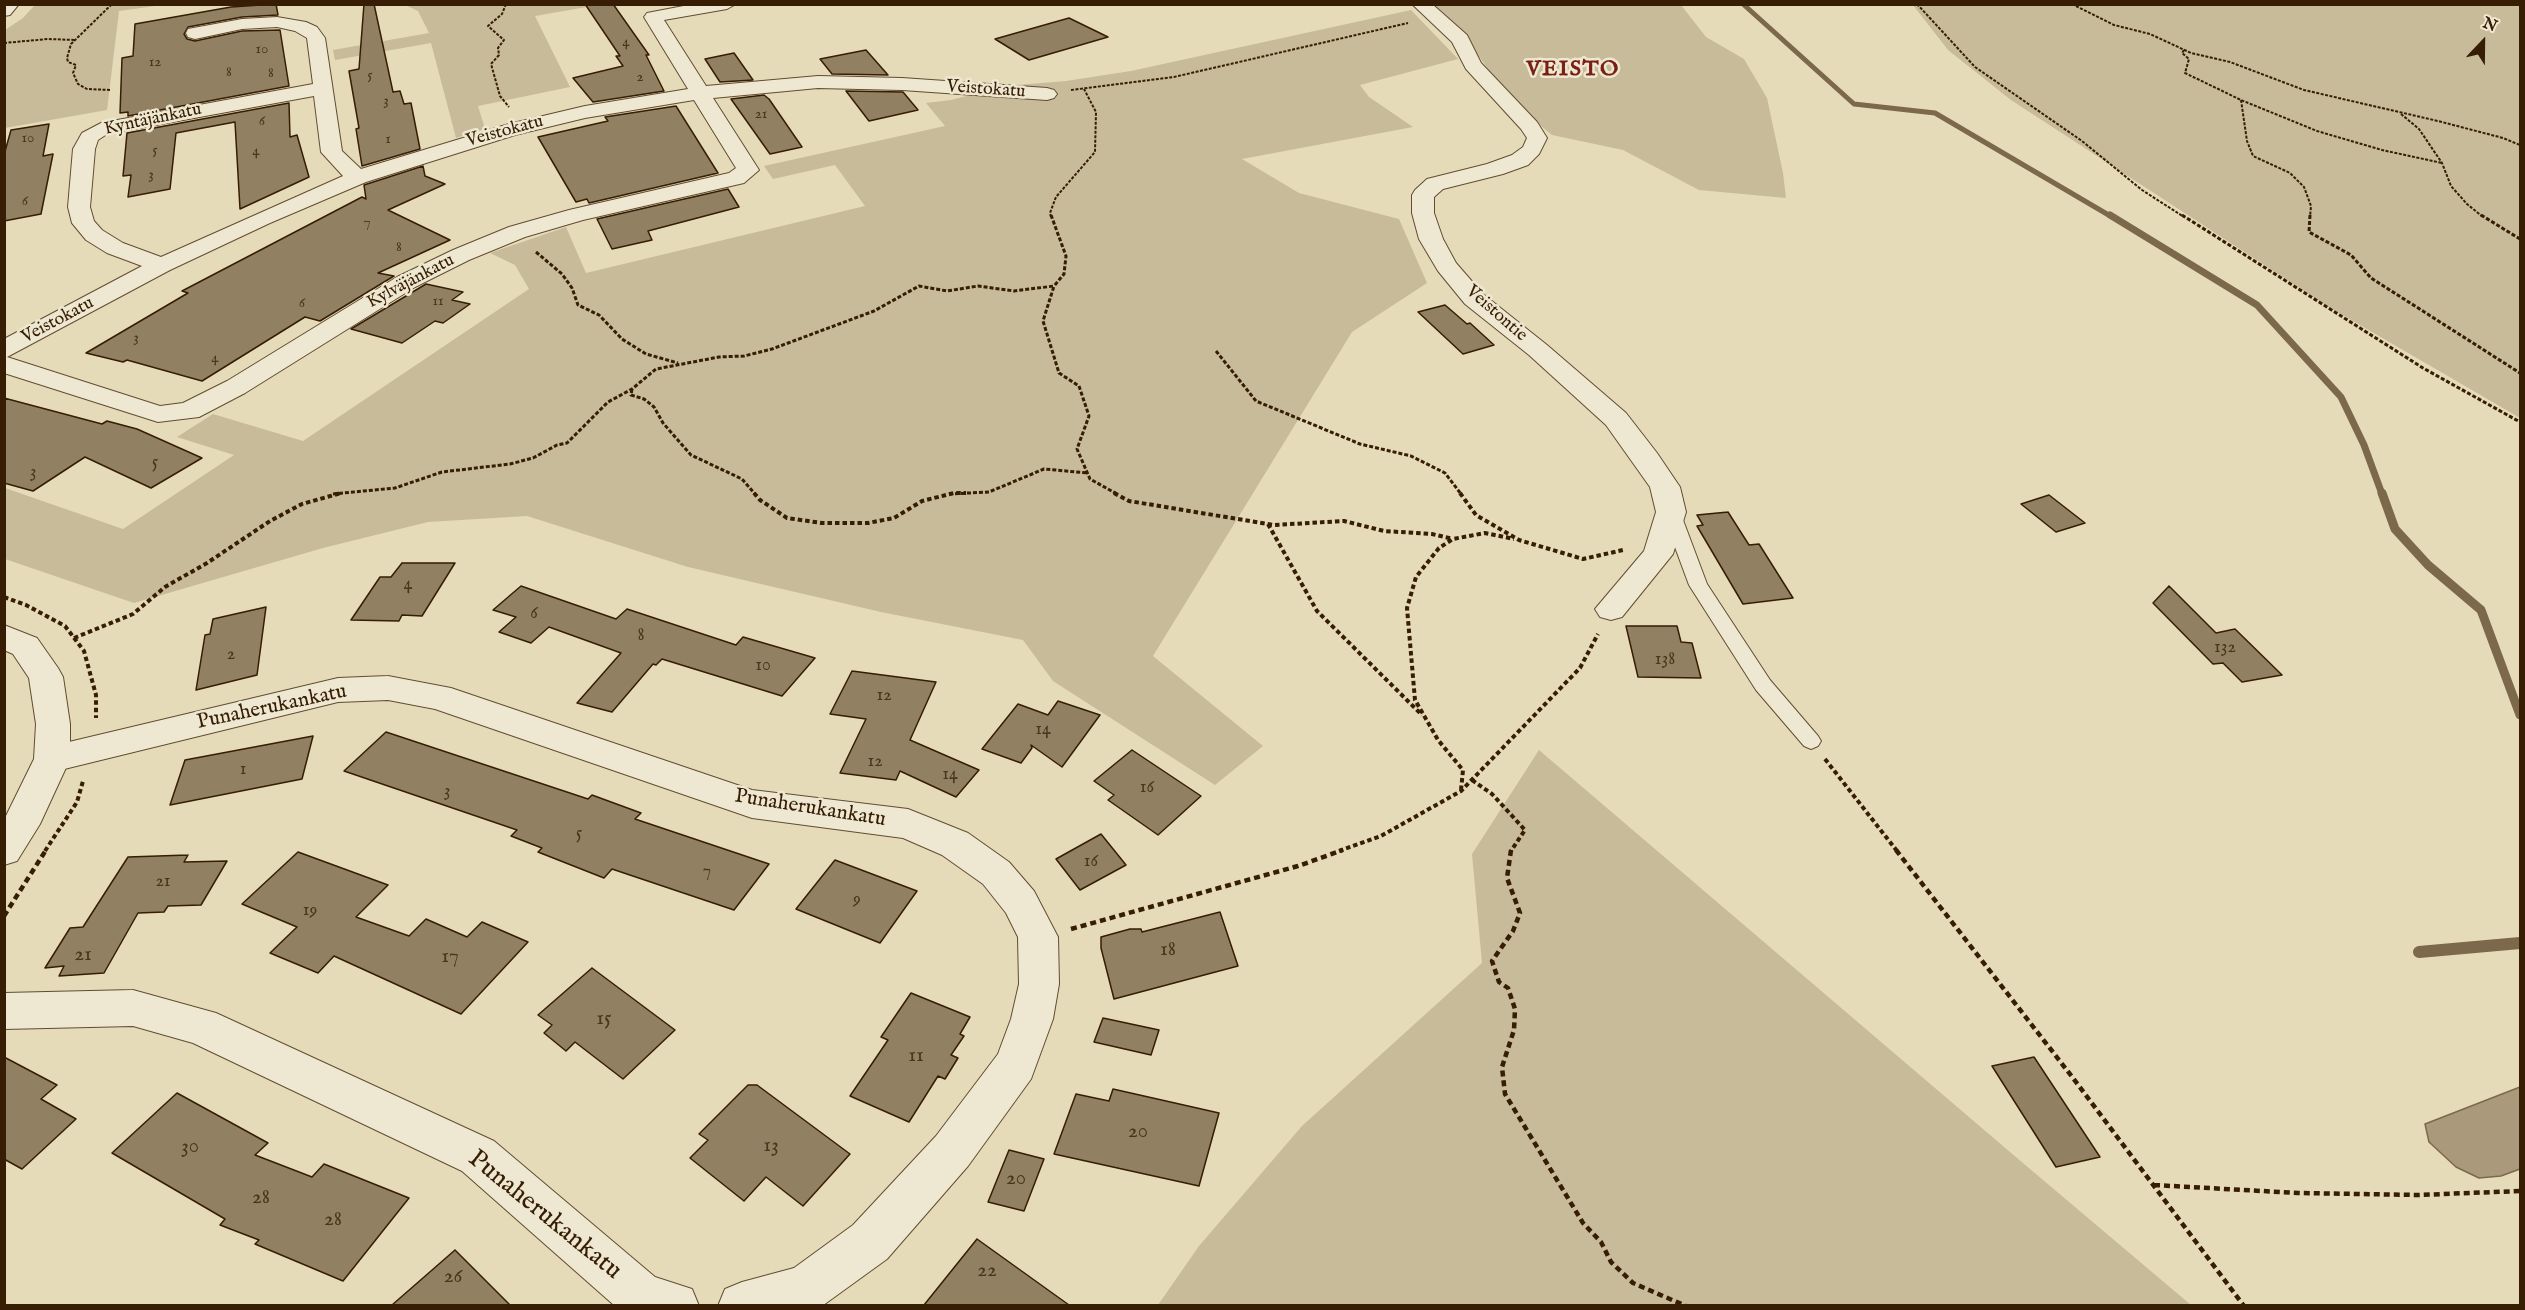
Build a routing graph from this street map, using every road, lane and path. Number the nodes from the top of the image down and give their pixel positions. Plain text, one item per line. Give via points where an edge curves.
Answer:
1 (10, 4) edge
2 (112, 4) edge
3 (506, 4) edge
4 (727, 4) edge
5 (1917, 4) edge
6 (2072, 4) edge
7 (4, 11) edge
8 (1428, 11) edge
9 (195, 33) dead end
10 (75, 40) junction
11 (4, 43) edge
12 (2184, 50) junction
13 (324, 88) junction
14 (1084, 89) junction
15 (110, 90) dead end
16 (699, 93) junction
17 (1047, 94) joint
18 (2241, 100) junction
19 (2401, 113) junction
20 (530, 125) junction
21 (2520, 145) edge
22 (2442, 163) junction
23 (358, 177) junction
24 (503, 238) junction
25 (2520, 239) edge
26 (162, 265) junction
27 (1054, 286) junction
28 (4, 350) edge
29 (1216, 351) dead end
30 (4, 364) edge
31 (679, 364) junction
32 (2520, 374) edge
33 (632, 389) junction
34 (2520, 422) edge
35 (1088, 473) junction
36 (1671, 512) junction
37 (1268, 524) junction
38 (1453, 539) junction
39 (1519, 540) junction
40 (1634, 548) dead end
41 (1611, 609) joint
42 (4, 636) edge
43 (74, 638) dead end
44 (1426, 718) junction
45 (1811, 741) joint
46 (52, 759) junction
47 (1472, 780) junction
48 (1461, 791) junction
49 (4, 850) edge
50 (1038, 937) junction
51 (4, 1011) edge
52 (2153, 1185) junction
53 (2520, 1191) edge
54 (675, 1305) edge
55 (742, 1305) edge
56 (1686, 1305) edge
57 (2244, 1305) edge

1 - 7 street
2 - 10 path
3 - 20 path via 502,14 488,26 504,40 498,48 499,55 490,64 500,96
4 - 16 street via 653,17
5 - 34 path via 1976,67 2082,141 2142,190 2423,368
6 - 12 path via 2114,25 2150,34
8 - 14 path via 1174,77
8 - 36 street, Veistontie via 1460,39 1473,65 1537,138 1532,150 1520,160 1435,184 1423,195 1423,213 1431,239 1446,266 1474,299 1616,419 1665,487
9 - 13 street via 242,24 277,22 300,26 316,38
10 - 11 path
10 - 15 path via 67,58 75,65 73,73 78,84 87,89
12 - 18 path via 2182,53 2190,59 2185,73
12 - 19 path via 2230,62 2304,90
13 - 23 street via 332,152
13 - 26 street, Kyntäjänkatu via 101,129 89,137 84,149 79,207 83,223 115,248
14 - 17 path
14 - 27 path via 1096,112 1095,152 1056,197 1050,213 1066,256 1064,274
16 - 17 street, Veistokatu via 860,82
16 - 20 street, Veistokatu
16 - 24 street, Kylväjänkatu via 748,170 736,178 577,215
18 - 22 path via 2318,131
18 - 32 path via 2253,156 2290,173 2304,187 2311,206 2309,232 2351,255 2370,278
19 - 21 path
19 - 22 path via 2419,129
20 - 23 street, Veistokatu
22 - 25 path via 2451,186 2467,204
23 - 26 street, Veistokatu
24 - 30 street, Kylväjänkatu via 406,282 236,387 189,411 158,414
24 - 31 path via 538,253 562,274 578,305 599,315 622,339 646,354
26 - 28 street, Veistokatu
27 - 31 path via 1014,291 978,286 948,291 920,286 874,311 772,349
27 - 35 path via 1043,321 1059,373 1079,386 1089,416 1077,449
29 - 39 path via 1256,401 1360,444 1412,456 1444,473 1476,515
31 - 33 path via 656,369
33 - 35 path via 631,395 654,407 691,455 742,479 760,500 787,518 868,523 894,518 922,501 954,493 989,492 1044,470
33 - 43 path via 608,402 567,443 533,458 442,472 395,488 337,493 302,504 165,587 133,614
35 - 37 path via 1090,479 1129,501
36 - 41 street via 1658,554
36 - 45 lane via 1698,585 1763,685
37 - 38 path via 1344,521 1384,531
37 - 44 path via 1317,611
38 - 39 path via 1485,532
38 - 44 path via 1439,548 1416,577 1407,608 1415,700
39 - 40 path via 1582,559
41 - 47 path via 1580,668
42 - 46 street via 25,646 46,677 53,724
44 - 48 path via 1463,770
45 - 52 path
46 - 49 street via 22,824
46 - 50 street, Punaherukankatu via 338,690 388,688 439,696 752,804 908,824 954,844 996,873 1020,902
47 - 48 path
47 - 56 path via 1492,794 1525,830 1511,848 1507,878 1520,913 1513,931 1492,961 1515,1009 1514,1030 1502,1067 1505,1094 1582,1223 1600,1242 1611,1262 1633,1283
48 - 50 path via 1381,836 1298,866
50 - 55 street, Punaherukankatu via 1039,984 1032,1020 1016,1065 952,1151 870,1242 805,1289
51 - 54 street, Punaherukankatu via 133,1008 201,1026 478,1156 643,1298
52 - 53 path via 2418,1195
52 - 57 path

